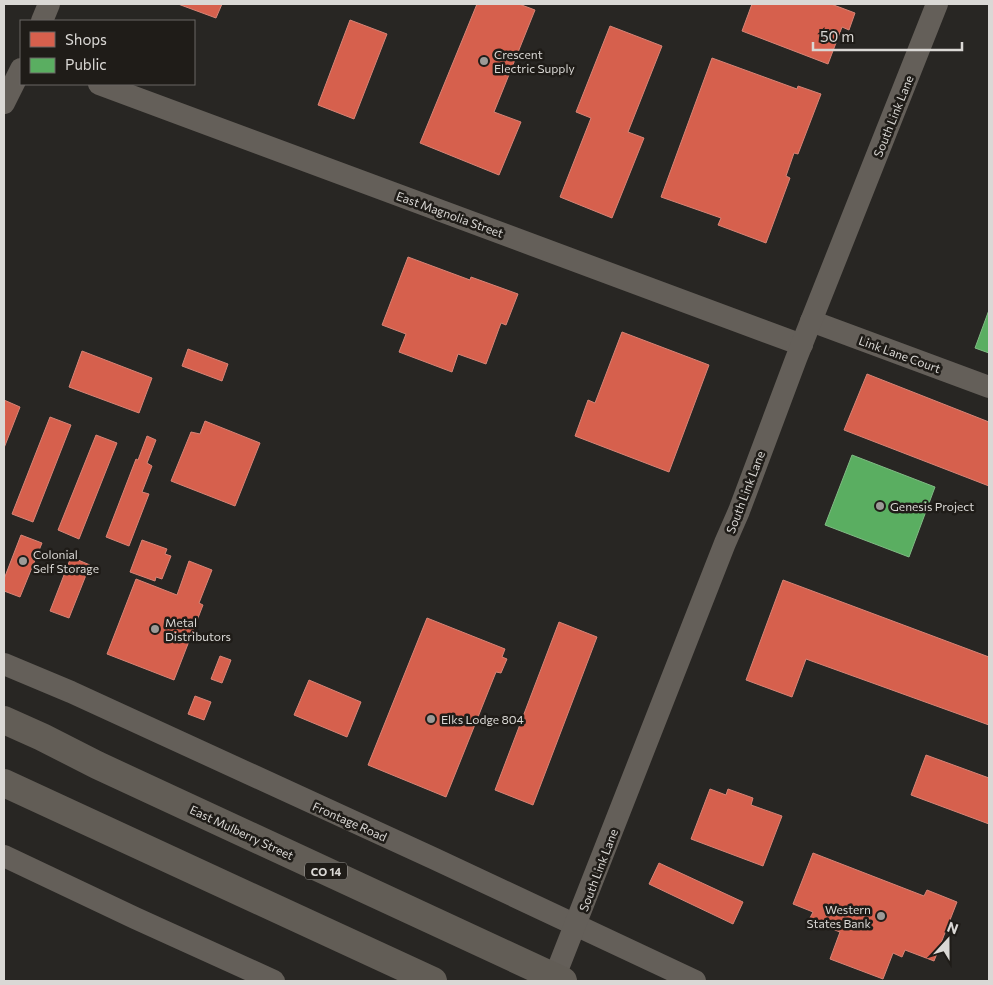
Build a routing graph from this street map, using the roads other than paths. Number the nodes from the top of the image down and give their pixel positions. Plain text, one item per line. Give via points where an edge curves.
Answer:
1 (49, 4) edge
2 (937, 4) edge
3 (42, 20) edge
4 (20, 71) edge
5 (102, 85) edge
6 (4, 103) edge
7 (811, 321) junction
8 (802, 345) junction
9 (989, 387) edge
10 (4, 664) edge
11 (4, 720) edge
12 (4, 735) edge
13 (97, 765) junction
14 (4, 782) edge
15 (4, 856) edge
16 (576, 926) junction
17 (557, 980) edge
18 (274, 981) edge
19 (433, 981) edge
20 (695, 981) edge

1 - 3 street
2 - 7 street, South Link Lane
4 - 6 street
5 - 8 street, East Magnolia Street
7 - 8 street, South Link Lane
7 - 9 street, Link Lane Court
8 - 16 street, South Link Lane
10 - 16 street, Frontage Road via 80,696
11 - 13 highway, East Mulberry Street / CO 14
12 - 13 highway
13 - 17 highway, East Mulberry Street / CO 14
14 - 19 highway
15 - 18 street
16 - 17 street, South Link Lane
16 - 20 street, Frontage Road

